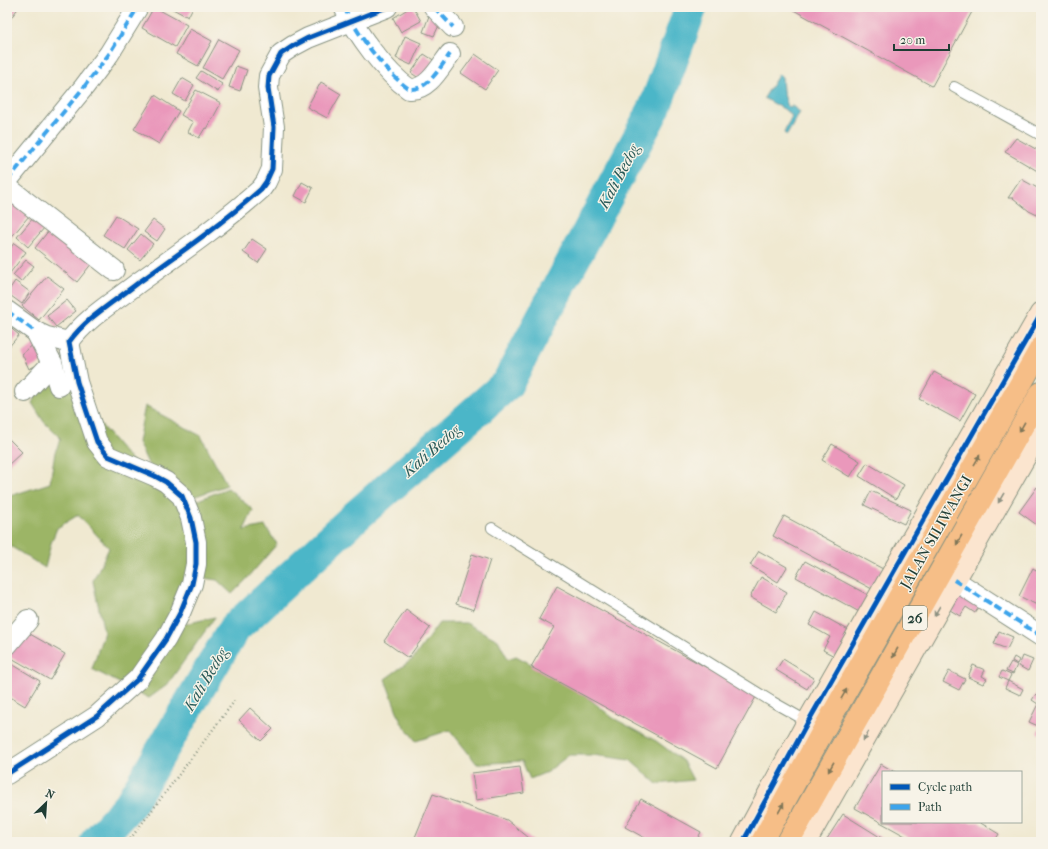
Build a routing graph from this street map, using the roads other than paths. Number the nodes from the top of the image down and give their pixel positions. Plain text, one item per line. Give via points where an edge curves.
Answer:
1 (138, 7) edge
2 (387, 7) edge
3 (434, 7) edge
4 (347, 15) edge
5 (453, 27) dead end
6 (450, 54) dead end
7 (954, 87) dead end
8 (1041, 135) edge
9 (7, 181) edge
10 (7, 187) edge
11 (114, 270) dead end
12 (7, 311) edge
13 (1041, 314) edge
14 (42, 335) junction
15 (69, 342) junction
16 (1041, 348) edge
17 (52, 363) junction
18 (59, 386) dead end
19 (25, 392) dead end
20 (1041, 393) edge
21 (1041, 428) edge
22 (492, 528) dead end
23 (954, 580) junction
24 (28, 620) dead end
25 (1041, 636) edge
26 (7, 645) edge
27 (816, 726) junction
28 (7, 774) edge
29 (743, 842) edge
30 (762, 842) edge
31 (788, 842) edge
32 (805, 842) edge

1 - 9 street via 109,54
2 - 4 street
3 - 5 street
4 - 6 street via 374,54 409,89 420,88
4 - 15 street via 334,28 281,54 269,76 268,88 274,127 272,169 261,189 94,316
7 - 8 lane
10 - 11 street
12 - 14 street
13 - 27 street
14 - 15 street
14 - 17 street
15 - 28 street via 77,382 97,442 108,456 155,476 182,496 191,518 196,542 196,564 192,584 180,612 166,639 138,678 97,716
27 -> 16 highway, JALAN SILIWANGI / 26
17 - 18 street
17 - 19 street
20 -> 31 highway, JALAN SILIWANGI / 26
21 -> 23 street
22 - 27 lane via 770,701
23 - 25 street
23 -> 32 street
24 - 26 street
27 - 29 street
30 -> 27 highway, JALAN SILIWANGI / 26

